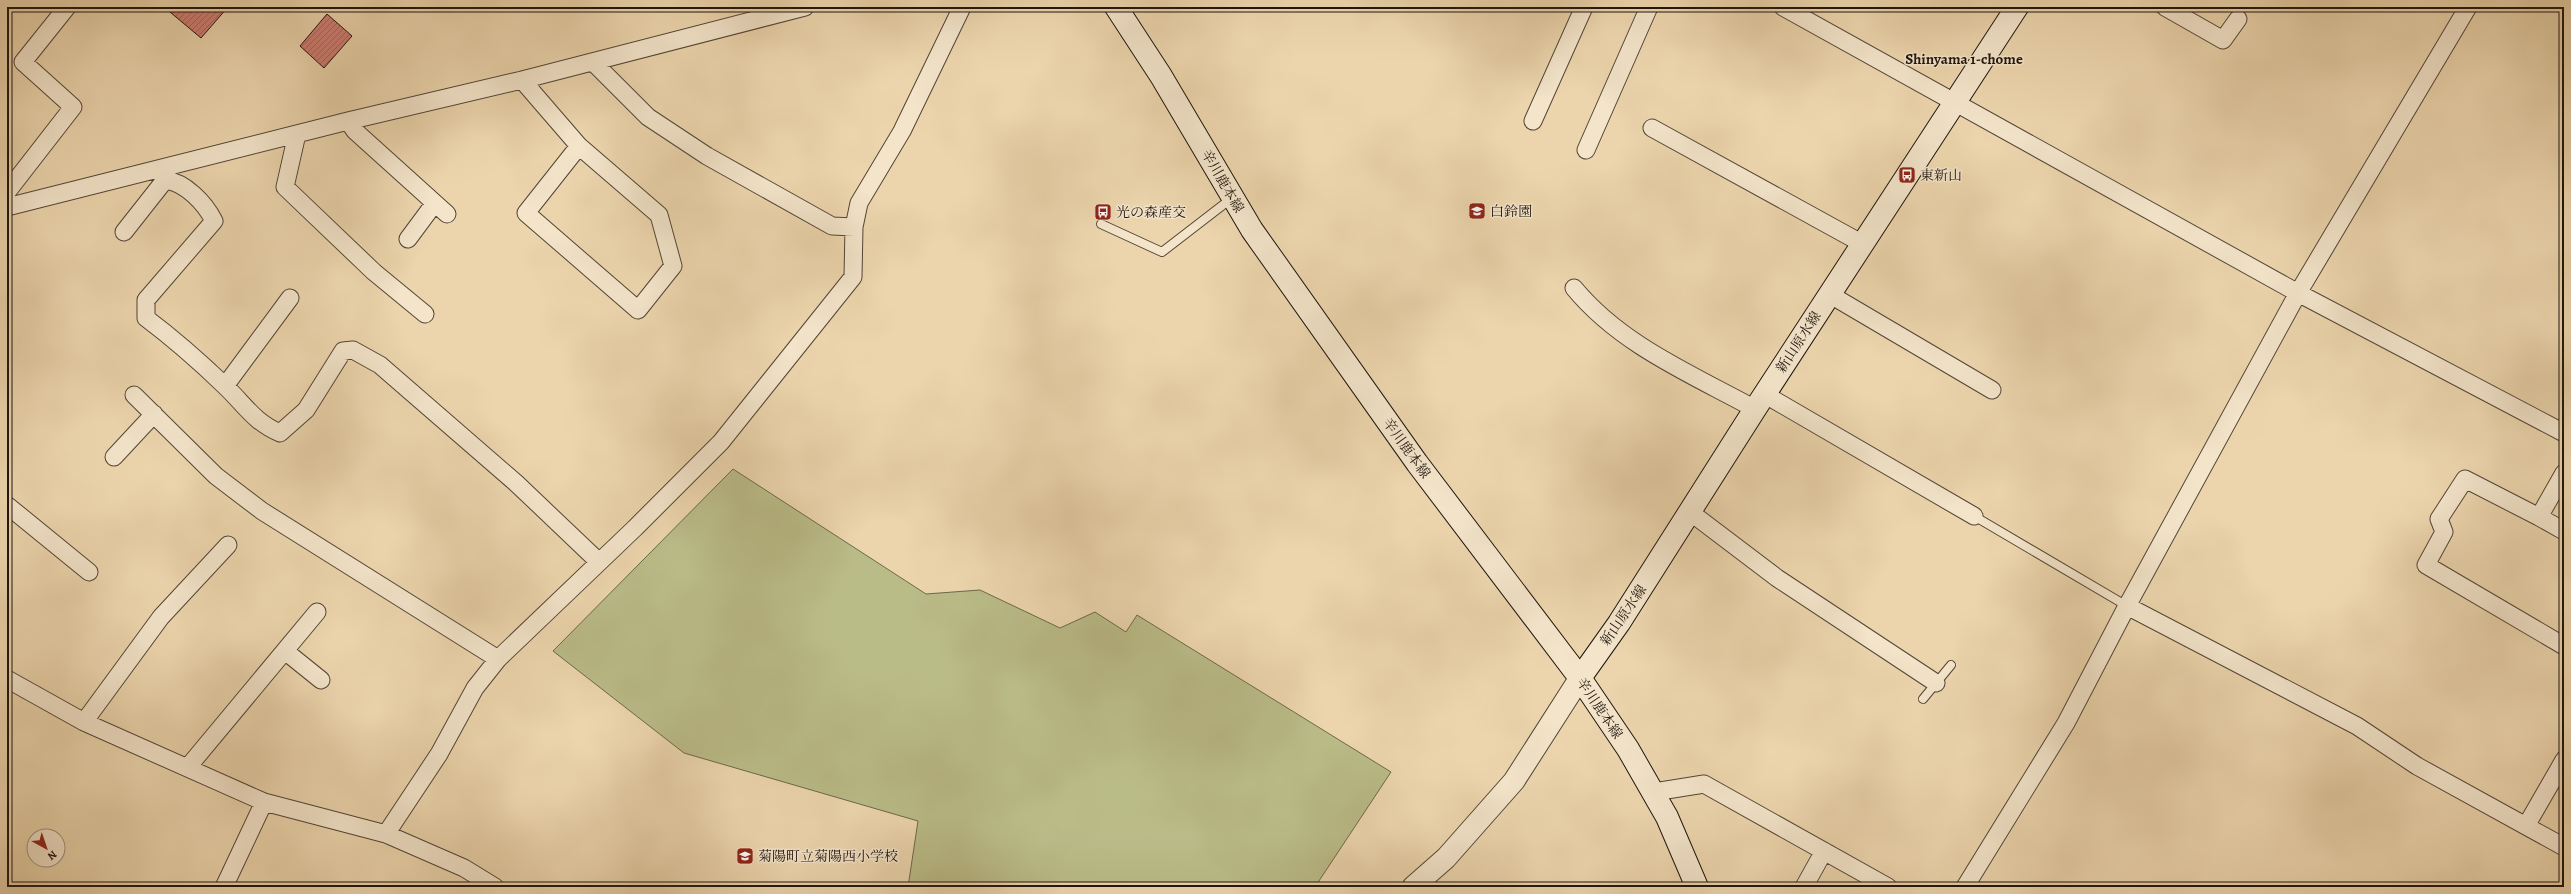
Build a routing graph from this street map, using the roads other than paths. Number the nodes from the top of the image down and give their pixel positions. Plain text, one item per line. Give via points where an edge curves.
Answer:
1 (67, 7) edge
2 (804, 7) edge
3 (962, 7) edge
4 (1116, 7) edge
5 (1584, 7) edge
6 (1649, 7) edge
7 (1783, 7) edge
8 (2017, 7) edge
9 (2166, 7) edge
10 (2468, 7) edge
11 (755, 13) edge
12 (2238, 18) dead end
13 (593, 62) junction
14 (522, 80) junction
15 (1956, 101) junction
16 (348, 121) junction
17 (1533, 121) dead end
18 (1652, 128) dead end
19 (297, 134) junction
20 (579, 146) junction
21 (1586, 150) dead end
22 (7, 192) edge
23 (1232, 198) junction
24 (7, 207) edge
25 (1101, 224) dead end
26 (854, 227) junction
27 (124, 232) dead end
28 (408, 239) dead end
29 (1862, 244) junction
30 (1574, 288) dead end
31 (2298, 292) junction
32 (1829, 294) junction
33 (290, 298) dead end
34 (425, 314) dead end
35 (224, 386) junction
36 (1992, 390) dead end
37 (134, 395) dead end
38 (1760, 402) junction
39 (154, 414) junction
40 (2564, 433) edge
41 (114, 457) dead end
42 (2564, 473) edge
43 (7, 508) edge
44 (1690, 512) junction
45 (1974, 516) joint
46 (2539, 517) junction
47 (2564, 530) edge
48 (228, 545) dead end
49 (599, 562) junction
50 (89, 572) dead end
51 (2127, 606) junction
52 (318, 612) dead end
53 (2564, 646) edge
54 (285, 651) junction
55 (498, 659) junction
56 (1951, 665) dead end
57 (1580, 678) junction
58 (7, 679) edge
59 (321, 680) dead end
60 (1936, 683) junction
61 (1923, 700) dead end
62 (84, 722) junction
63 (2564, 760) edge
64 (188, 766) junction
65 (1654, 792) junction
66 (264, 802) junction
67 (2526, 826) junction
68 (386, 834) junction
69 (2564, 847) edge
70 (1824, 851) junction
71 (224, 887) edge
72 (495, 887) edge
73 (1413, 887) edge
74 (1697, 887) edge
75 (1804, 887) edge
76 (1888, 887) edge
77 (1965, 887) edge

1 - 22 street via 23,62 74,107
2 - 11 street
3 - 26 street via 902,131 859,203
4 - 23 main road, 辛川鹿本線 via 1162,76
5 - 17 street
6 - 21 street
7 - 15 street
8 - 15 main road, 新山原水線
9 - 12 street via 2223,40
10 - 31 street
11 - 13 street
13 - 14 street
13 - 26 street via 648,117 707,156 832,226
14 - 16 street
14 - 20 street
15 - 29 main road, 新山原水線
15 - 31 street
16 - 19 street
16 - 28 street via 355,131 441,209
18 - 29 street
19 - 24 street
19 - 34 street via 285,187 374,272
20 - 20 street via 526,214 638,310 673,266 659,215
23 - 25 lane via 1162,252
23 - 57 main road, 辛川鹿本線 via 1417,463
26 - 49 street via 853,277 721,442
27 - 35 street via 165,180 176,181 207,207 214,221 146,300 146,318 175,340
29 - 32 main road, 新山原水線
30 - 38 street via 1592,310 1636,344
31 - 40 street
31 - 51 street
32 - 36 street
32 - 38 main road, 新山原水線
33 - 35 street
35 - 49 street via 262,426 280,434 306,410 343,350 353,350 380,365 516,483
37 - 39 street
38 - 44 main road, 新山原水線
38 - 45 street
39 - 41 street
39 - 55 street via 216,476 262,512
42 - 46 street
43 - 50 street via 8,506
44 - 57 main road, 新山原水線 via 1619,623
44 - 60 street via 1777,578
45 - 51 lane
46 - 47 street
46 - 53 street via 2465,479 2439,519 2444,532 2426,565
48 - 62 street via 161,617
49 - 55 street
51 - 67 street via 2344,719 2417,766
51 - 77 street via 2066,723
52 - 54 street
54 - 59 street
54 - 64 street
55 - 68 street via 475,688 439,754
56 - 60 lane
57 - 65 main road, 辛川鹿本線
57 - 73 street via 1514,781 1446,858
58 - 62 street
60 - 61 lane
62 - 64 street
63 - 67 street
64 - 66 street
65 - 70 street via 1704,784
65 - 74 main road, 辛川鹿本線
66 - 68 street
66 - 71 street
67 - 69 street
68 - 72 street via 464,868
70 - 75 street
70 - 76 street

